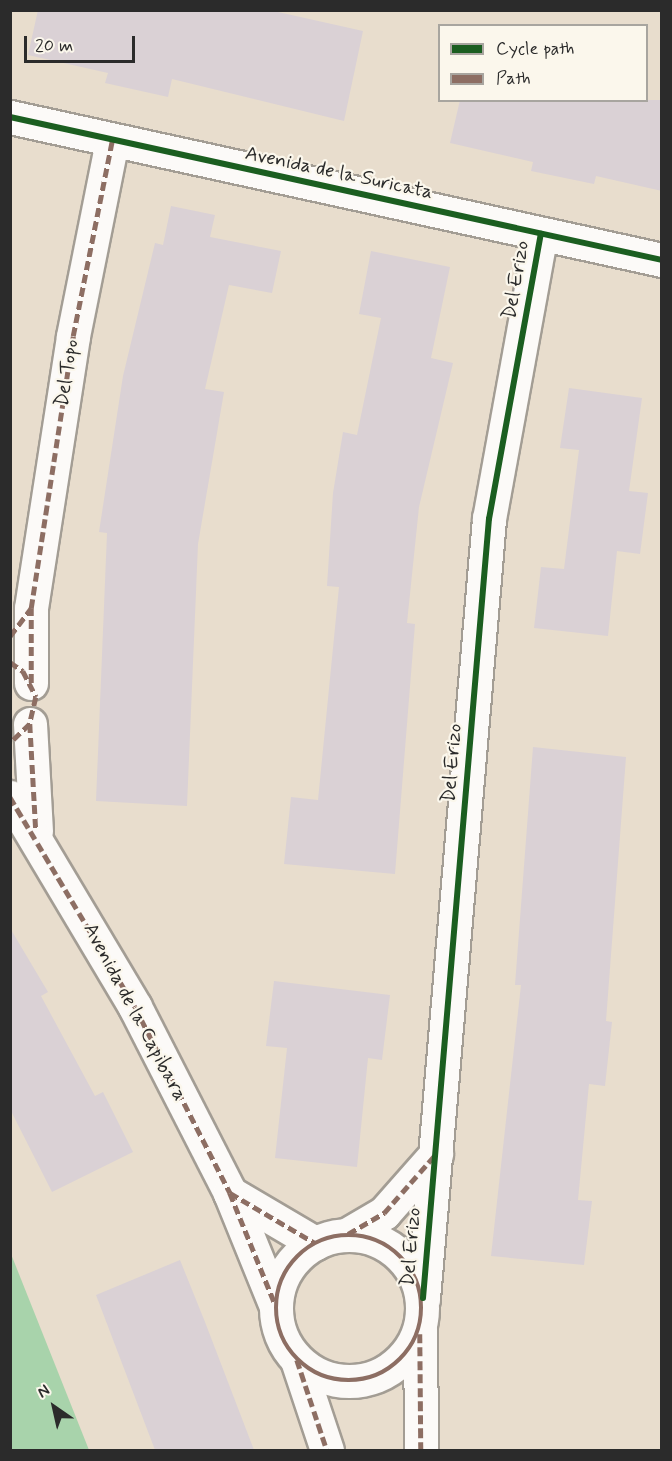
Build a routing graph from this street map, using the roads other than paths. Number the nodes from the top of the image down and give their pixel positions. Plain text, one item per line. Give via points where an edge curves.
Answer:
1 (10, 117) edge
2 (112, 140) junction
3 (541, 234) junction
4 (662, 260) edge
5 (31, 608) junction
6 (10, 636) edge
7 (21, 672) edge
8 (20, 734) edge
9 (10, 797) edge
10 (36, 832) junction
11 (436, 1154) junction
12 (230, 1192) junction
13 (348, 1234) junction
14 (315, 1243) junction
15 (275, 1304) junction
16 (422, 1313) junction
17 (297, 1360) junction
18 (327, 1450) edge
19 (421, 1450) edge

1 - 2 street, Avenida de la Suricata
2 - 3 street, Avenida de la Suricata
2 - 5 street, Del Topo via 73,336
3 - 4 street, Avenida de la Suricata
3 - 11 street, Del Erizo via 489,519
5 - 6 street, Del Topo
5 - 7 street, Del Topo
7 - 8 street, Avenida de la Capibara via 36,697
8 - 10 street, Avenida de la Capibara
9 - 10 street, Avenida de la Capibara
10 - 12 street, Avenida de la Capibara via 135,1007
11 - 13 street, Del Erizo via 384,1213
11 - 16 street, Del Erizo
12 - 14 street
12 - 15 street, Avenida de la Capibara
13 - 14 street
13 - 16 street via 389,1246 417,1277
14 - 15 street via 291,1266
15 - 17 street, Avenida de la Capibara via 284,1344
16 - 17 street, Avenida de la Capibara via 410,1351 391,1370 368,1380 326,1378
16 - 19 street
17 - 18 street, Avenida de la Capibara

